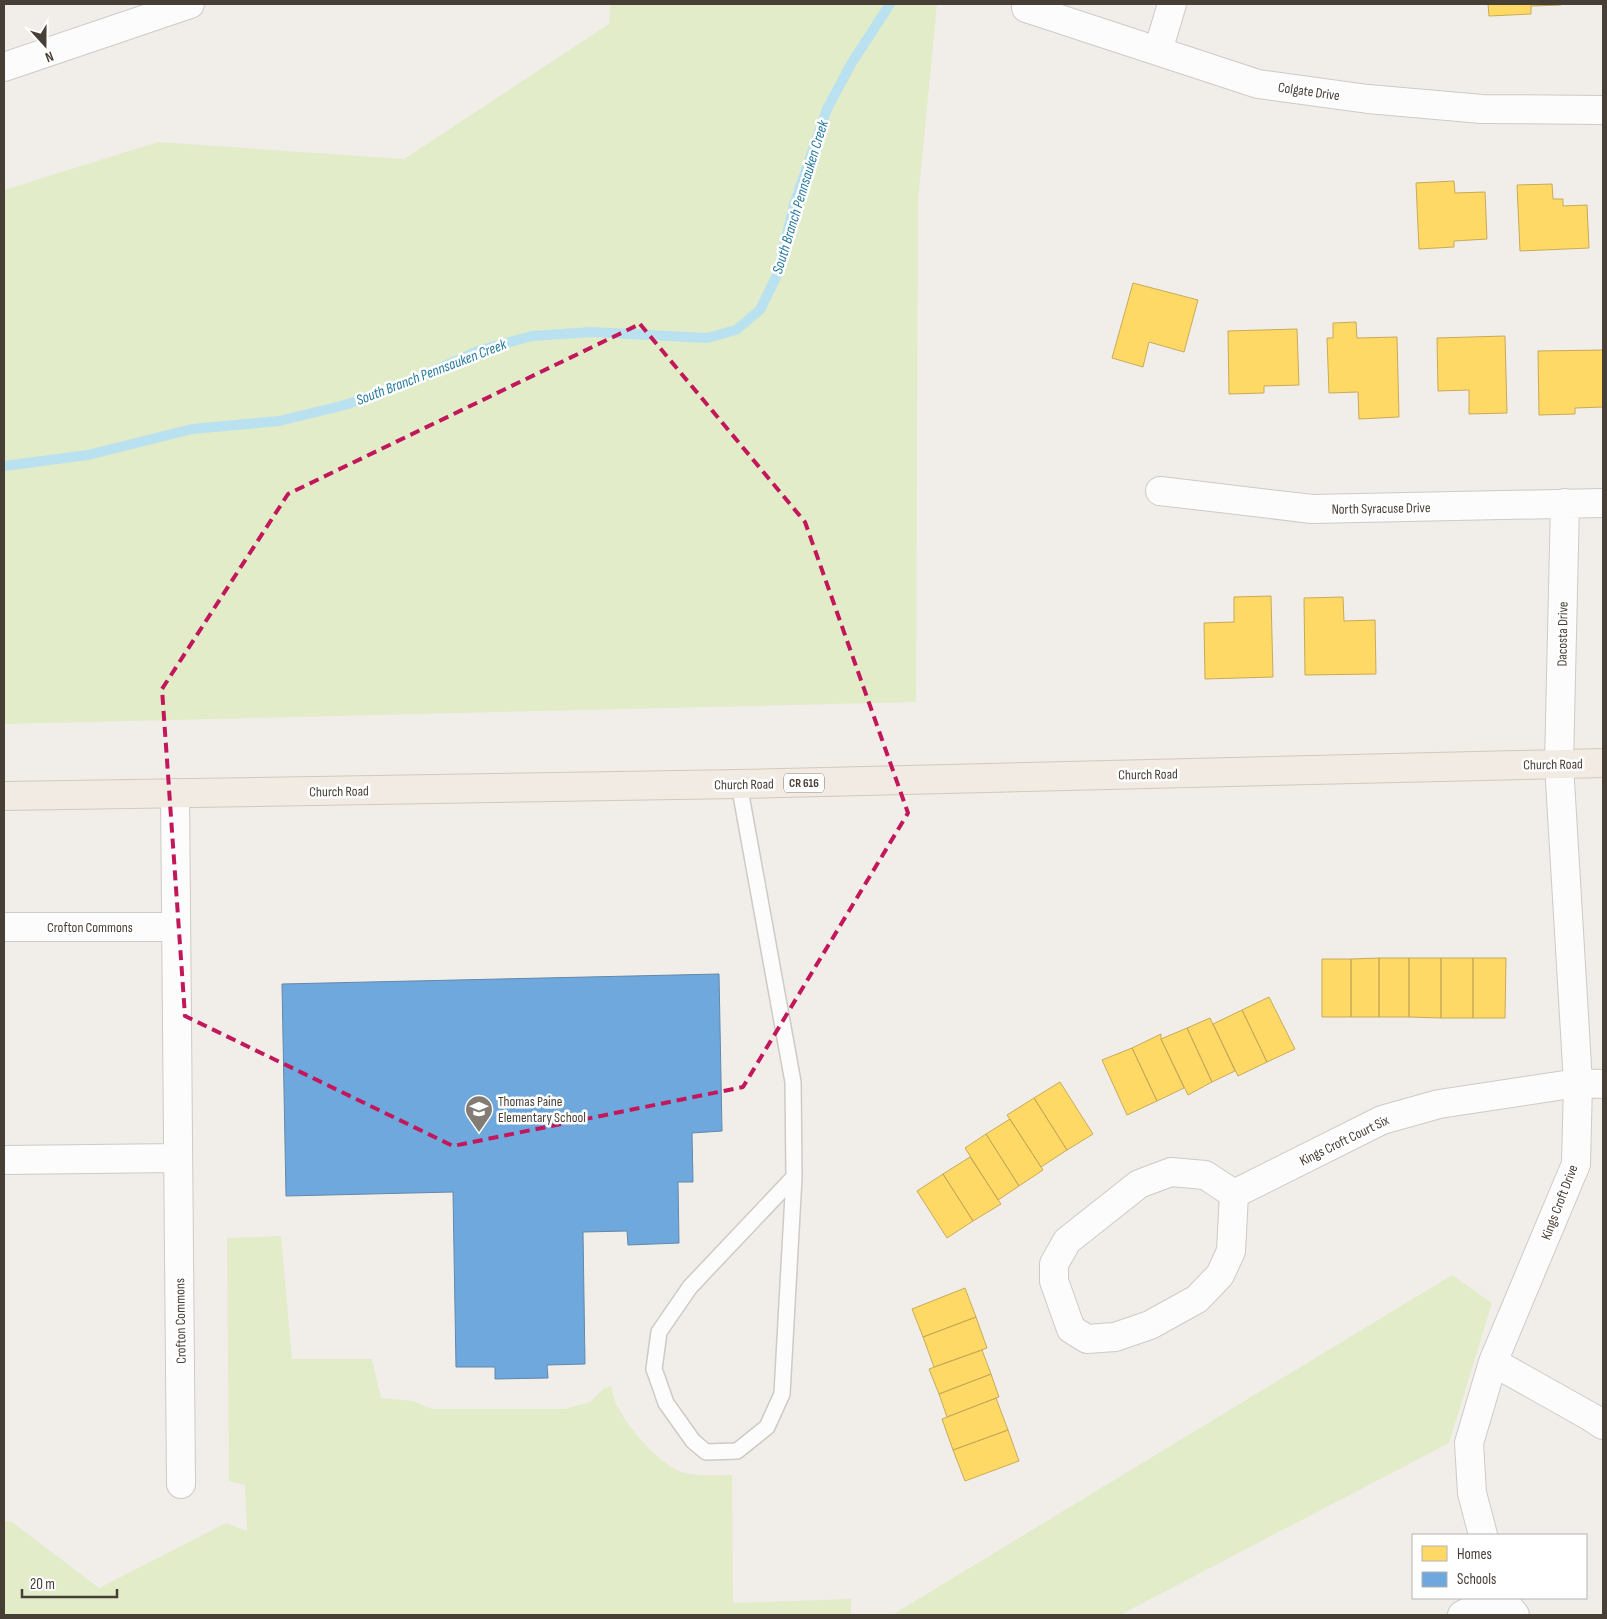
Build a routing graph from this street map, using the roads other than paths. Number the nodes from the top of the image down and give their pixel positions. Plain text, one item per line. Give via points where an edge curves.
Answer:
1 (190, 4) edge
2 (1172, 4) edge
3 (1026, 8) dead end
4 (1158, 51) junction
5 (4, 67) edge
6 (1603, 110) edge
7 (1160, 491) dead end
8 (1564, 503) junction
9 (1603, 503) edge
10 (1603, 763) edge
11 (1559, 764) junction
12 (739, 784) junction
13 (175, 793) junction
14 (4, 796) edge
15 (4, 927) edge
16 (176, 927) junction
17 (1590, 1084) edge
18 (178, 1158) junction
19 (4, 1160) edge
20 (794, 1177) junction
21 (1234, 1194) junction
22 (1493, 1362) junction
23 (1603, 1425) edge
24 (181, 1484) dead end
25 (1483, 1534) edge
26 (1492, 1599) edge
27 (1502, 1599) edge
28 (1462, 1615) edge
29 (1515, 1615) edge

1 - 5 street
2 - 4 street
3 - 4 street, Colgate Drive
4 - 6 street, Colgate Drive via 1258,84 1368,99 1482,109
7 - 8 street, North Syracuse Drive via 1312,509
8 - 9 street, North Syracuse Drive
8 - 11 street, Dacosta Drive
10 - 11 main road, Church Road / CR 616
11 - 12 main road, Church Road / CR 616
11 - 17 street, Kings Croft Drive
12 - 13 main road, Church Road / CR 616
12 - 20 lane via 793,1082
13 - 14 main road, Church Road / CR 616
13 - 16 street, Crofton Commons
15 - 16 street, Crofton Commons
16 - 18 street, Crofton Commons
17 - 21 street, Kings Croft Court Six via 1439,1104 1382,1120
17 - 22 street, Kings Croft Drive via 1576,1164
18 - 19 street
18 - 24 street, Crofton Commons
20 - 20 lane via 782,1394 768,1427 737,1451 706,1452 693,1441 666,1403 654,1369 659,1332 690,1287
21 - 21 street via 1231,1251 1220,1275 1197,1299 1150,1325 1115,1336 1087,1339 1071,1328 1054,1281 1054,1264 1067,1241 1139,1184 1171,1172 1205,1175
22 - 23 street
22 - 25 street, Kings Croft Drive via 1469,1443 1472,1493
26 - 28 street
27 - 29 street

